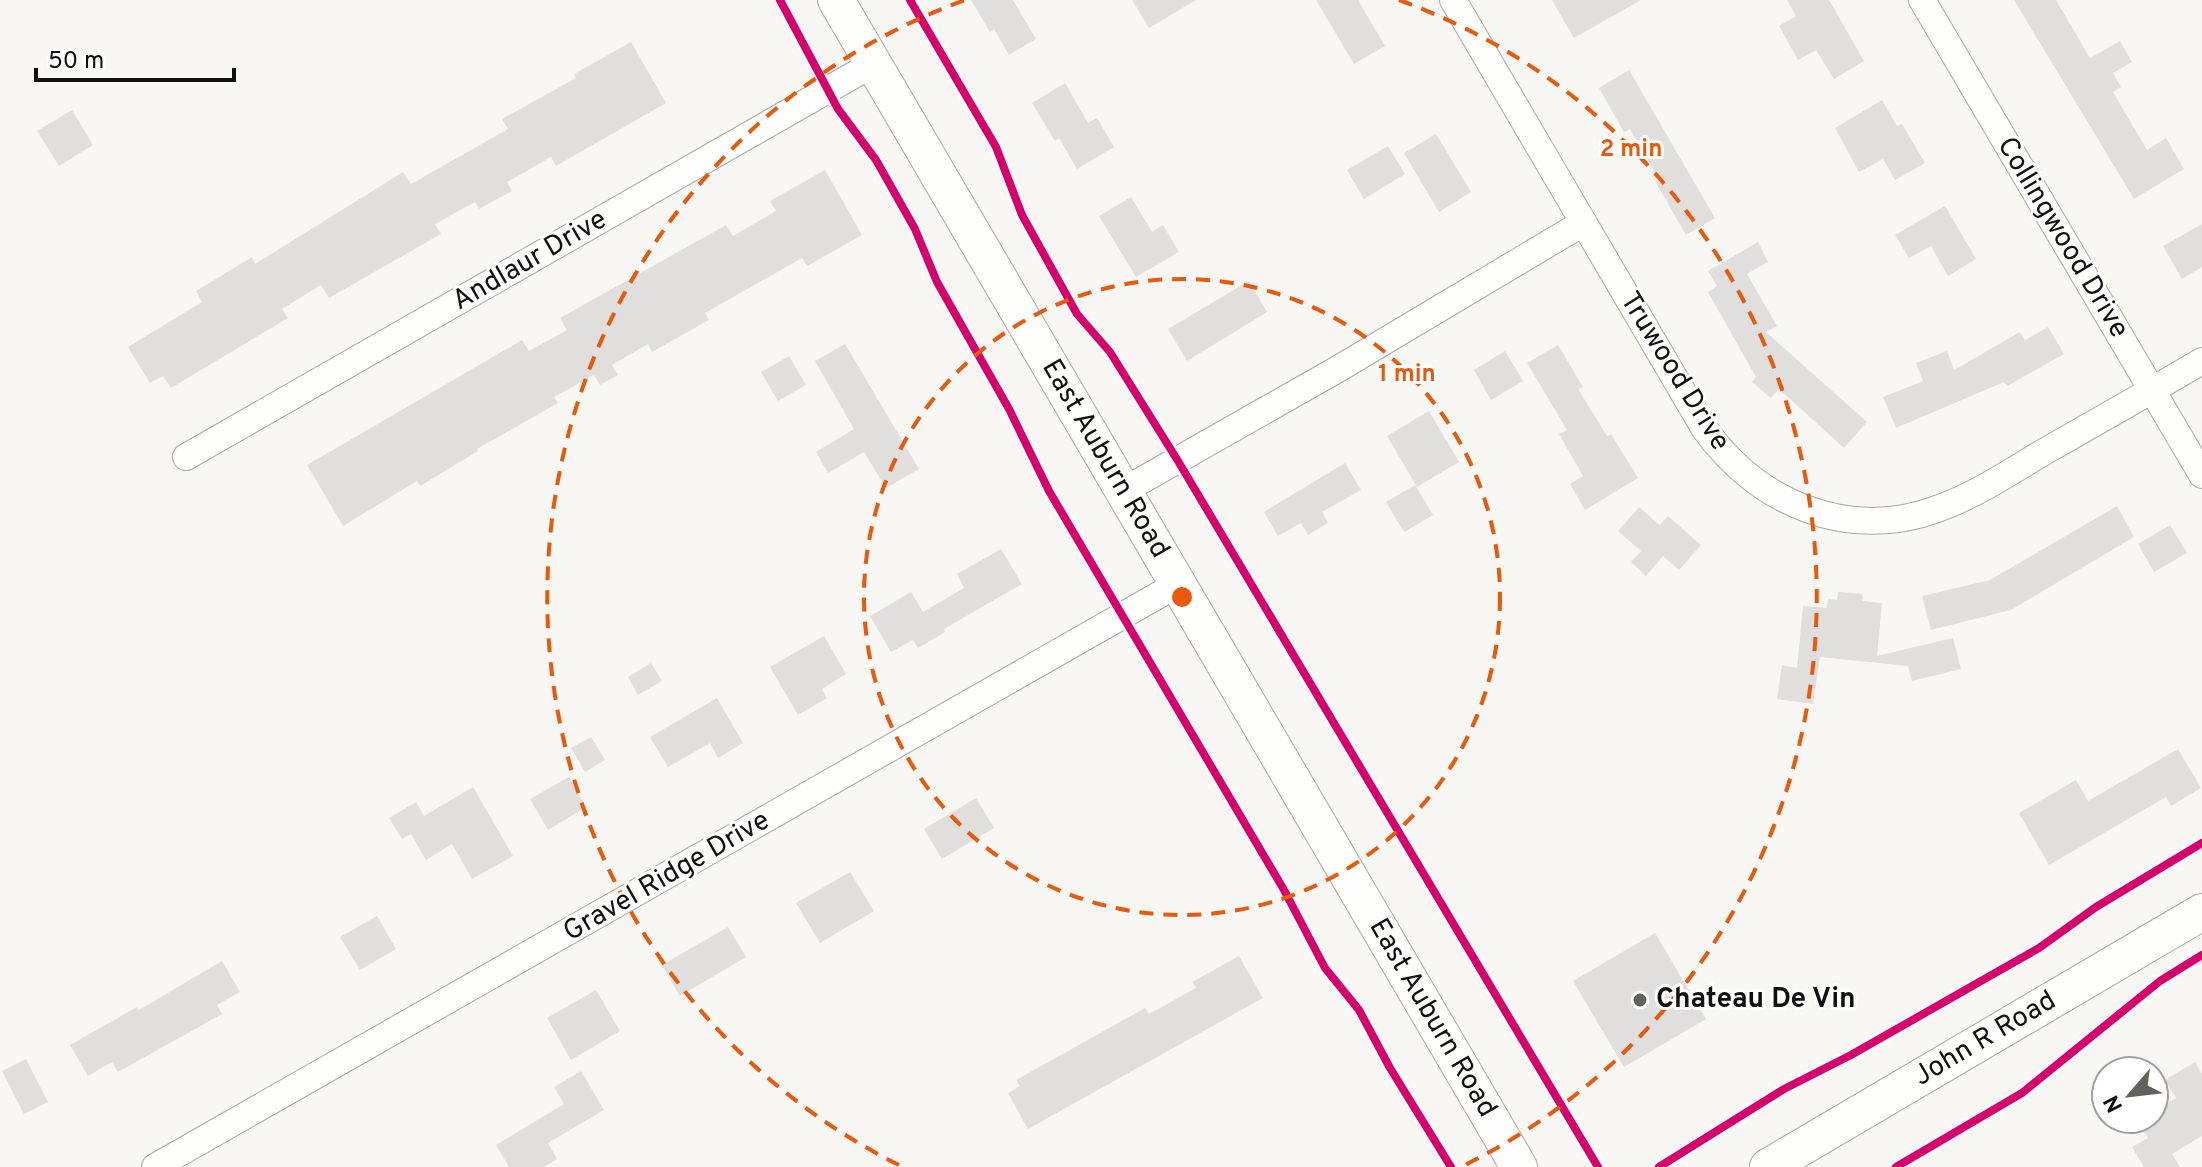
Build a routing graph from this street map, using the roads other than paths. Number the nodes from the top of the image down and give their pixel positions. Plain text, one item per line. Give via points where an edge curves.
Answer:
1 (836, 0) edge
2 (1453, 0) edge
3 (1922, 0) edge
4 (873, 64) junction
5 (1583, 223) junction
6 (2202, 361) edge
7 (2153, 390) junction
8 (186, 457) dead end
9 (2202, 475) edge
10 (1123, 491) junction
11 (1178, 584) junction
12 (2202, 912) edge
13 (155, 1167) edge
14 (1519, 1167) edge
15 (1768, 1167) edge

1 - 4 main road, East Auburn Road
2 - 5 street, Truwood Drive
3 - 7 street, Collingwood Drive
4 - 8 street, Andlaur Drive
4 - 10 main road, East Auburn Road
5 - 7 street, Truwood Drive via 1720,451 1769,493 1830,518 1901,520 1935,510
5 - 10 street
6 - 7 street, Truwood Drive
7 - 9 street, Collingwood Drive
10 - 11 main road, East Auburn Road
11 - 13 street, Gravel Ridge Drive
11 - 14 main road, East Auburn Road
12 - 15 main road, John R Road

